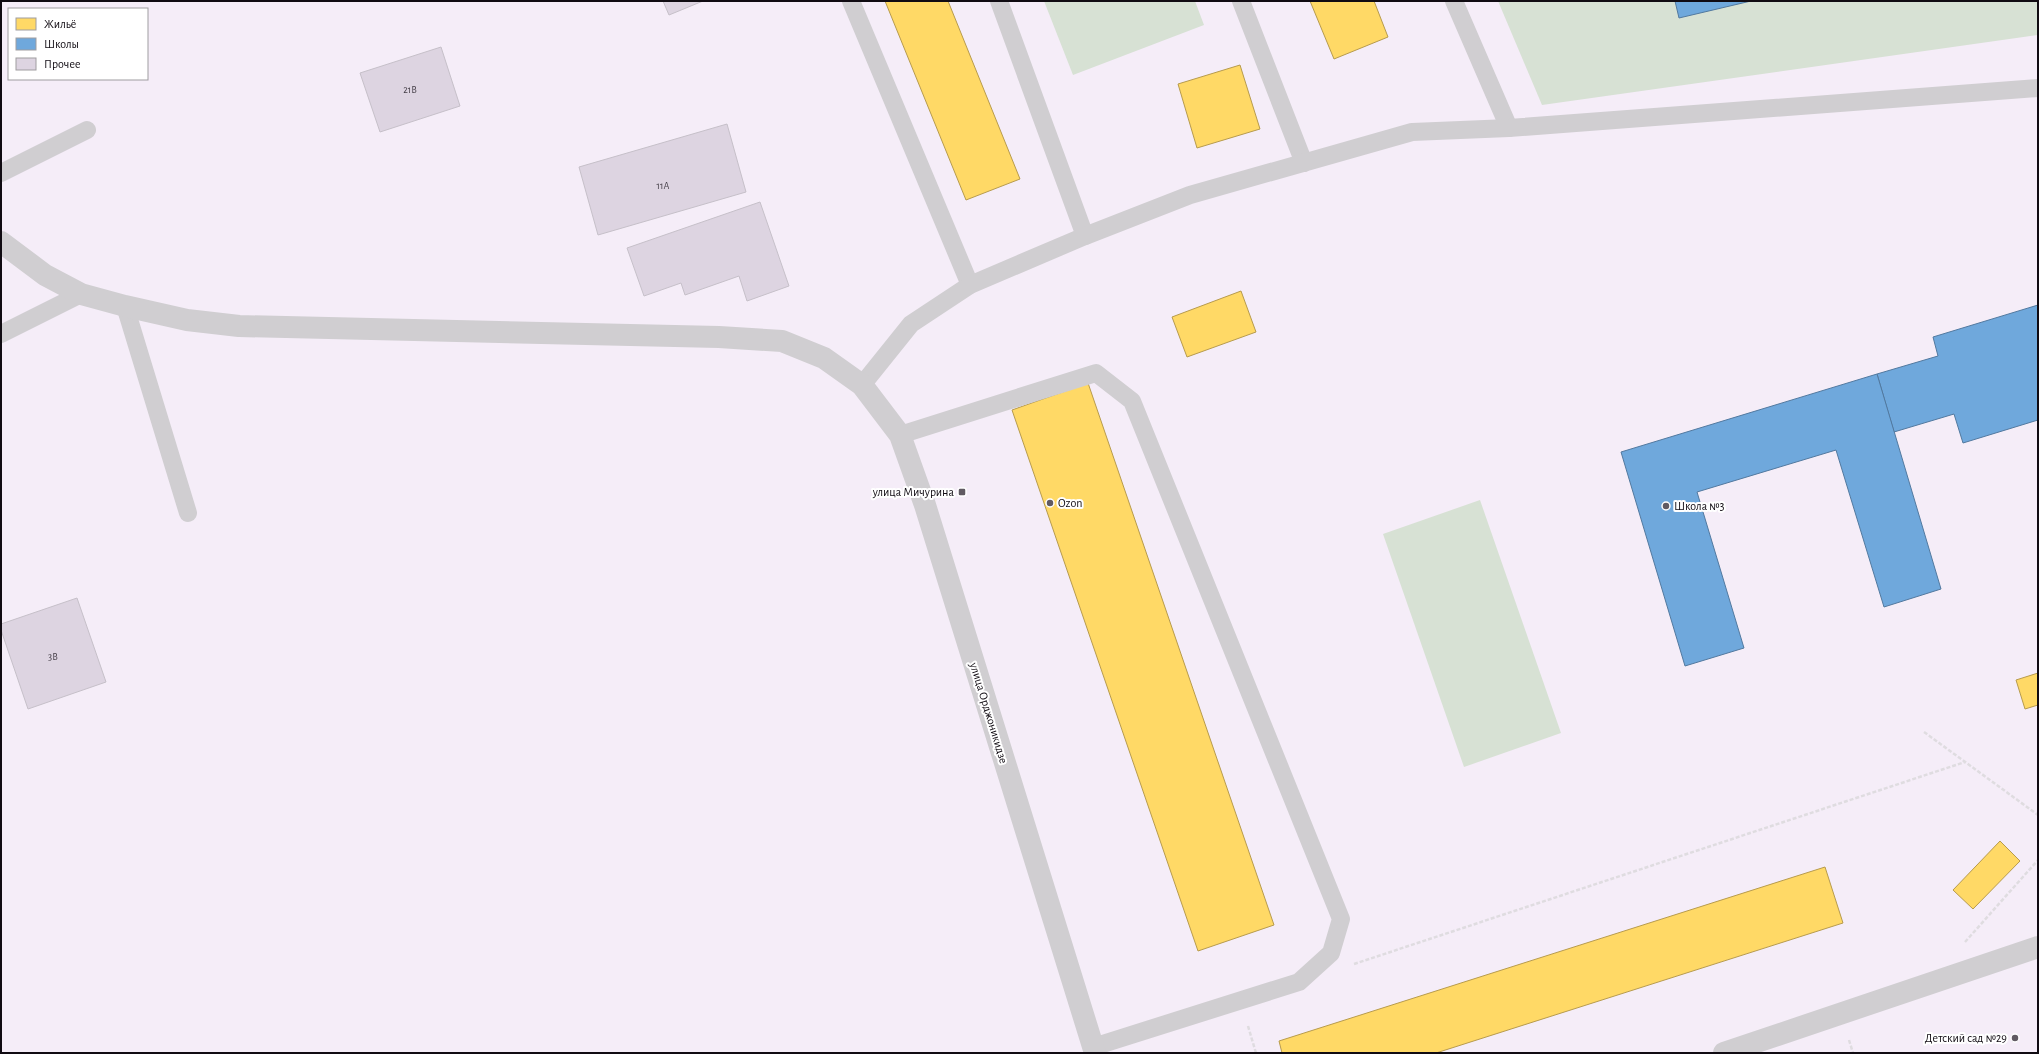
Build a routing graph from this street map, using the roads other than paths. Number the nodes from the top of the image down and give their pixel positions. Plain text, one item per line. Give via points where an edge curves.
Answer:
1 (851, 1) edge
2 (999, 1) edge
3 (1241, 1) edge
4 (1454, 1) edge
5 (2038, 88) edge
6 (1509, 128) junction
7 (87, 130) dead end
8 (1304, 163) junction
9 (1, 173) edge
10 (1085, 236) junction
11 (1, 242) edge
12 (970, 285) junction
13 (81, 294) junction
14 (125, 306) junction
15 (1, 334) edge
16 (862, 385) junction
17 (900, 435) junction
18 (188, 513) dead end
19 (2038, 947) edge
20 (1094, 1050) edge
21 (1724, 1053) edge

1 - 12 lane
2 - 10 lane
3 - 8 lane
4 - 6 lane
5 - 6 lane
6 - 8 lane via 1412,132
7 - 9 lane
8 - 10 lane via 1190,195
10 - 12 lane
11 - 13 street, улица Орджоникидзе via 45,275
12 - 16 lane via 911,324
13 - 14 street, улица Орджоникидзе
13 - 15 lane
14 - 16 street, улица Орджоникидзе via 187,320 239,326 719,337 782,341 824,358
14 - 18 lane
16 - 17 street, улица Орджоникидзе
17 - 20 street, улица Орджоникидзе via 928,513
17 - 20 lane via 1096,373 1132,401 1341,919 1331,953 1300,982
19 - 21 street

